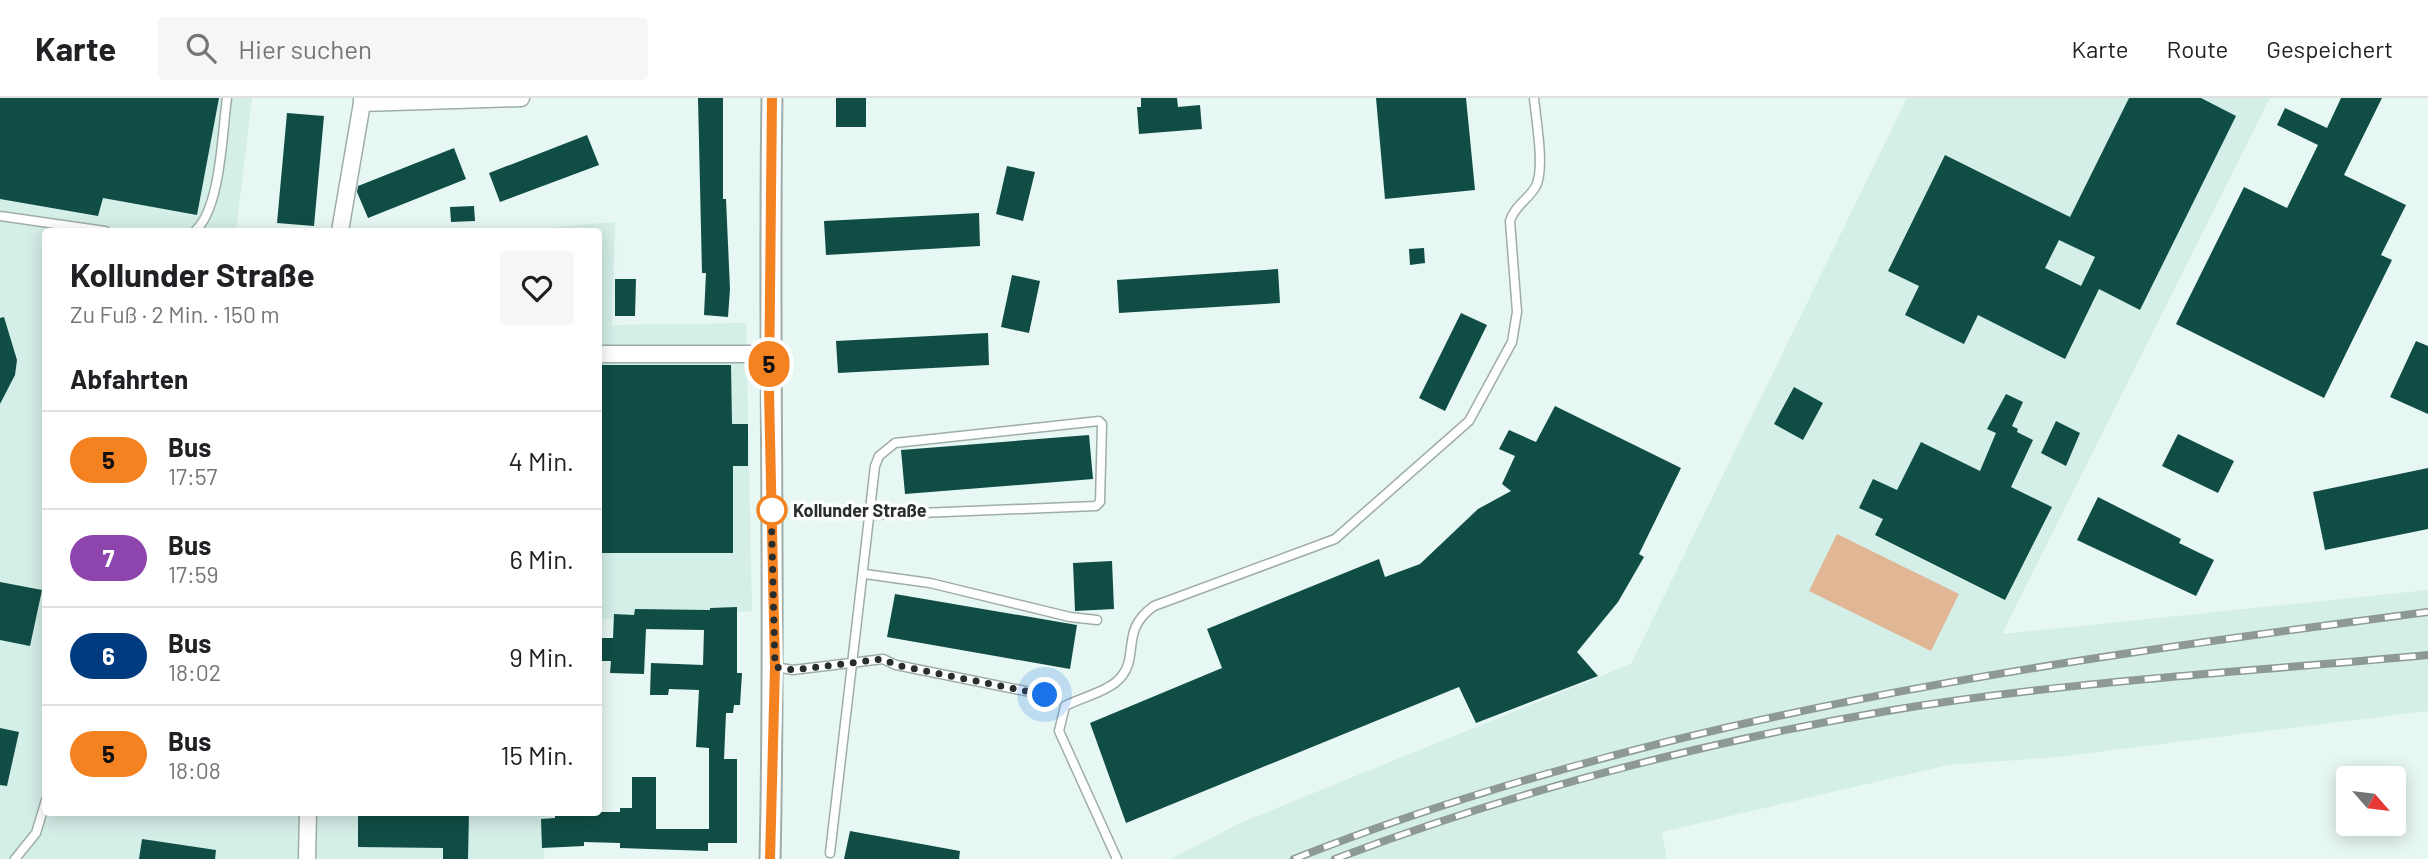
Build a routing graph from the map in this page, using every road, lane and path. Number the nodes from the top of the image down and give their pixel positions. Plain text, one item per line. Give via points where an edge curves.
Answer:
1 (227, 98) edge
2 (521, 98) edge
3 (772, 98) edge
4 (1534, 98) edge
5 (362, 101) edge
6 (0, 216) edge
7 (84, 228) edge
8 (198, 228) edge
9 (341, 228) edge
10 (602, 354) edge
11 (769, 354) junction
12 (871, 515) junction
13 (865, 573) junction
14 (1097, 620) dead end
15 (852, 662) junction
16 (775, 667) junction
17 (1045, 695) dead end
18 (42, 813) edge
19 (308, 816) edge
20 (830, 853) dead end
21 (15, 859) edge
22 (307, 859) edge
23 (770, 859) edge
24 (1117, 859) edge

1 - 8 lane via 212,204
2 - 5 street
3 - 11 street
4 - 24 lane via 1539,173 1535,188 1514,209 1510,221 1516,322 1511,342 1469,421 1335,539 1154,606 1138,617 1128,663 1115,684 1065,706 1059,731
5 - 9 street
6 - 7 lane
10 - 11 street
11 - 16 street
12 - 12 lane via 875,466 879,456 895,443 1061,423 1102,424 1100,502 1096,506
12 - 13 lane
13 - 14 lane
13 - 15 lane
15 - 16 lane via 793,670
15 - 17 lane via 883,659
15 - 20 lane
16 - 23 street
18 - 21 lane via 36,833
19 - 22 street

